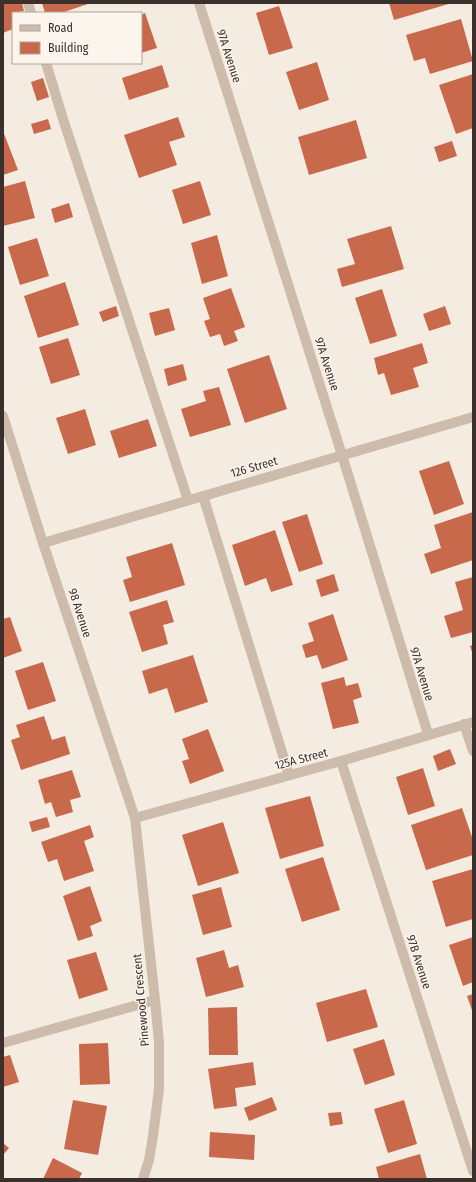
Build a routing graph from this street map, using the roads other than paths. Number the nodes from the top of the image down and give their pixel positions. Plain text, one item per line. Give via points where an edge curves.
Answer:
1 (199, 3) edge
2 (46, 64) edge
3 (3, 416) edge
4 (473, 417) edge
5 (342, 455) junction
6 (203, 496) junction
7 (188, 500) junction
8 (44, 543) junction
9 (469, 723) edge
10 (428, 734) junction
11 (473, 751) edge
12 (341, 761) junction
13 (290, 775) junction
14 (135, 818) junction
15 (156, 1000) junction
16 (3, 1043) edge
17 (473, 1171) edge
18 (143, 1179) edge

1 - 5 street, 97A Avenue
2 - 7 street
3 - 8 street, 98 Avenue
4 - 5 street, 126 Street
5 - 6 street, 126 Street
5 - 10 street, 97A Avenue
6 - 7 street, 126 Street
6 - 13 street
7 - 8 street, 126 Street
8 - 14 street, 98 Avenue
9 - 10 street, 125A Street
9 - 11 street
10 - 12 street, 125A Street
12 - 13 street, 125A Street
12 - 17 street, 97B Avenue
13 - 14 street, 125A Street
14 - 15 street, Pinewood Crescent
15 - 16 street
15 - 18 street, Pinewood Crescent via 159,1090 149,1160

